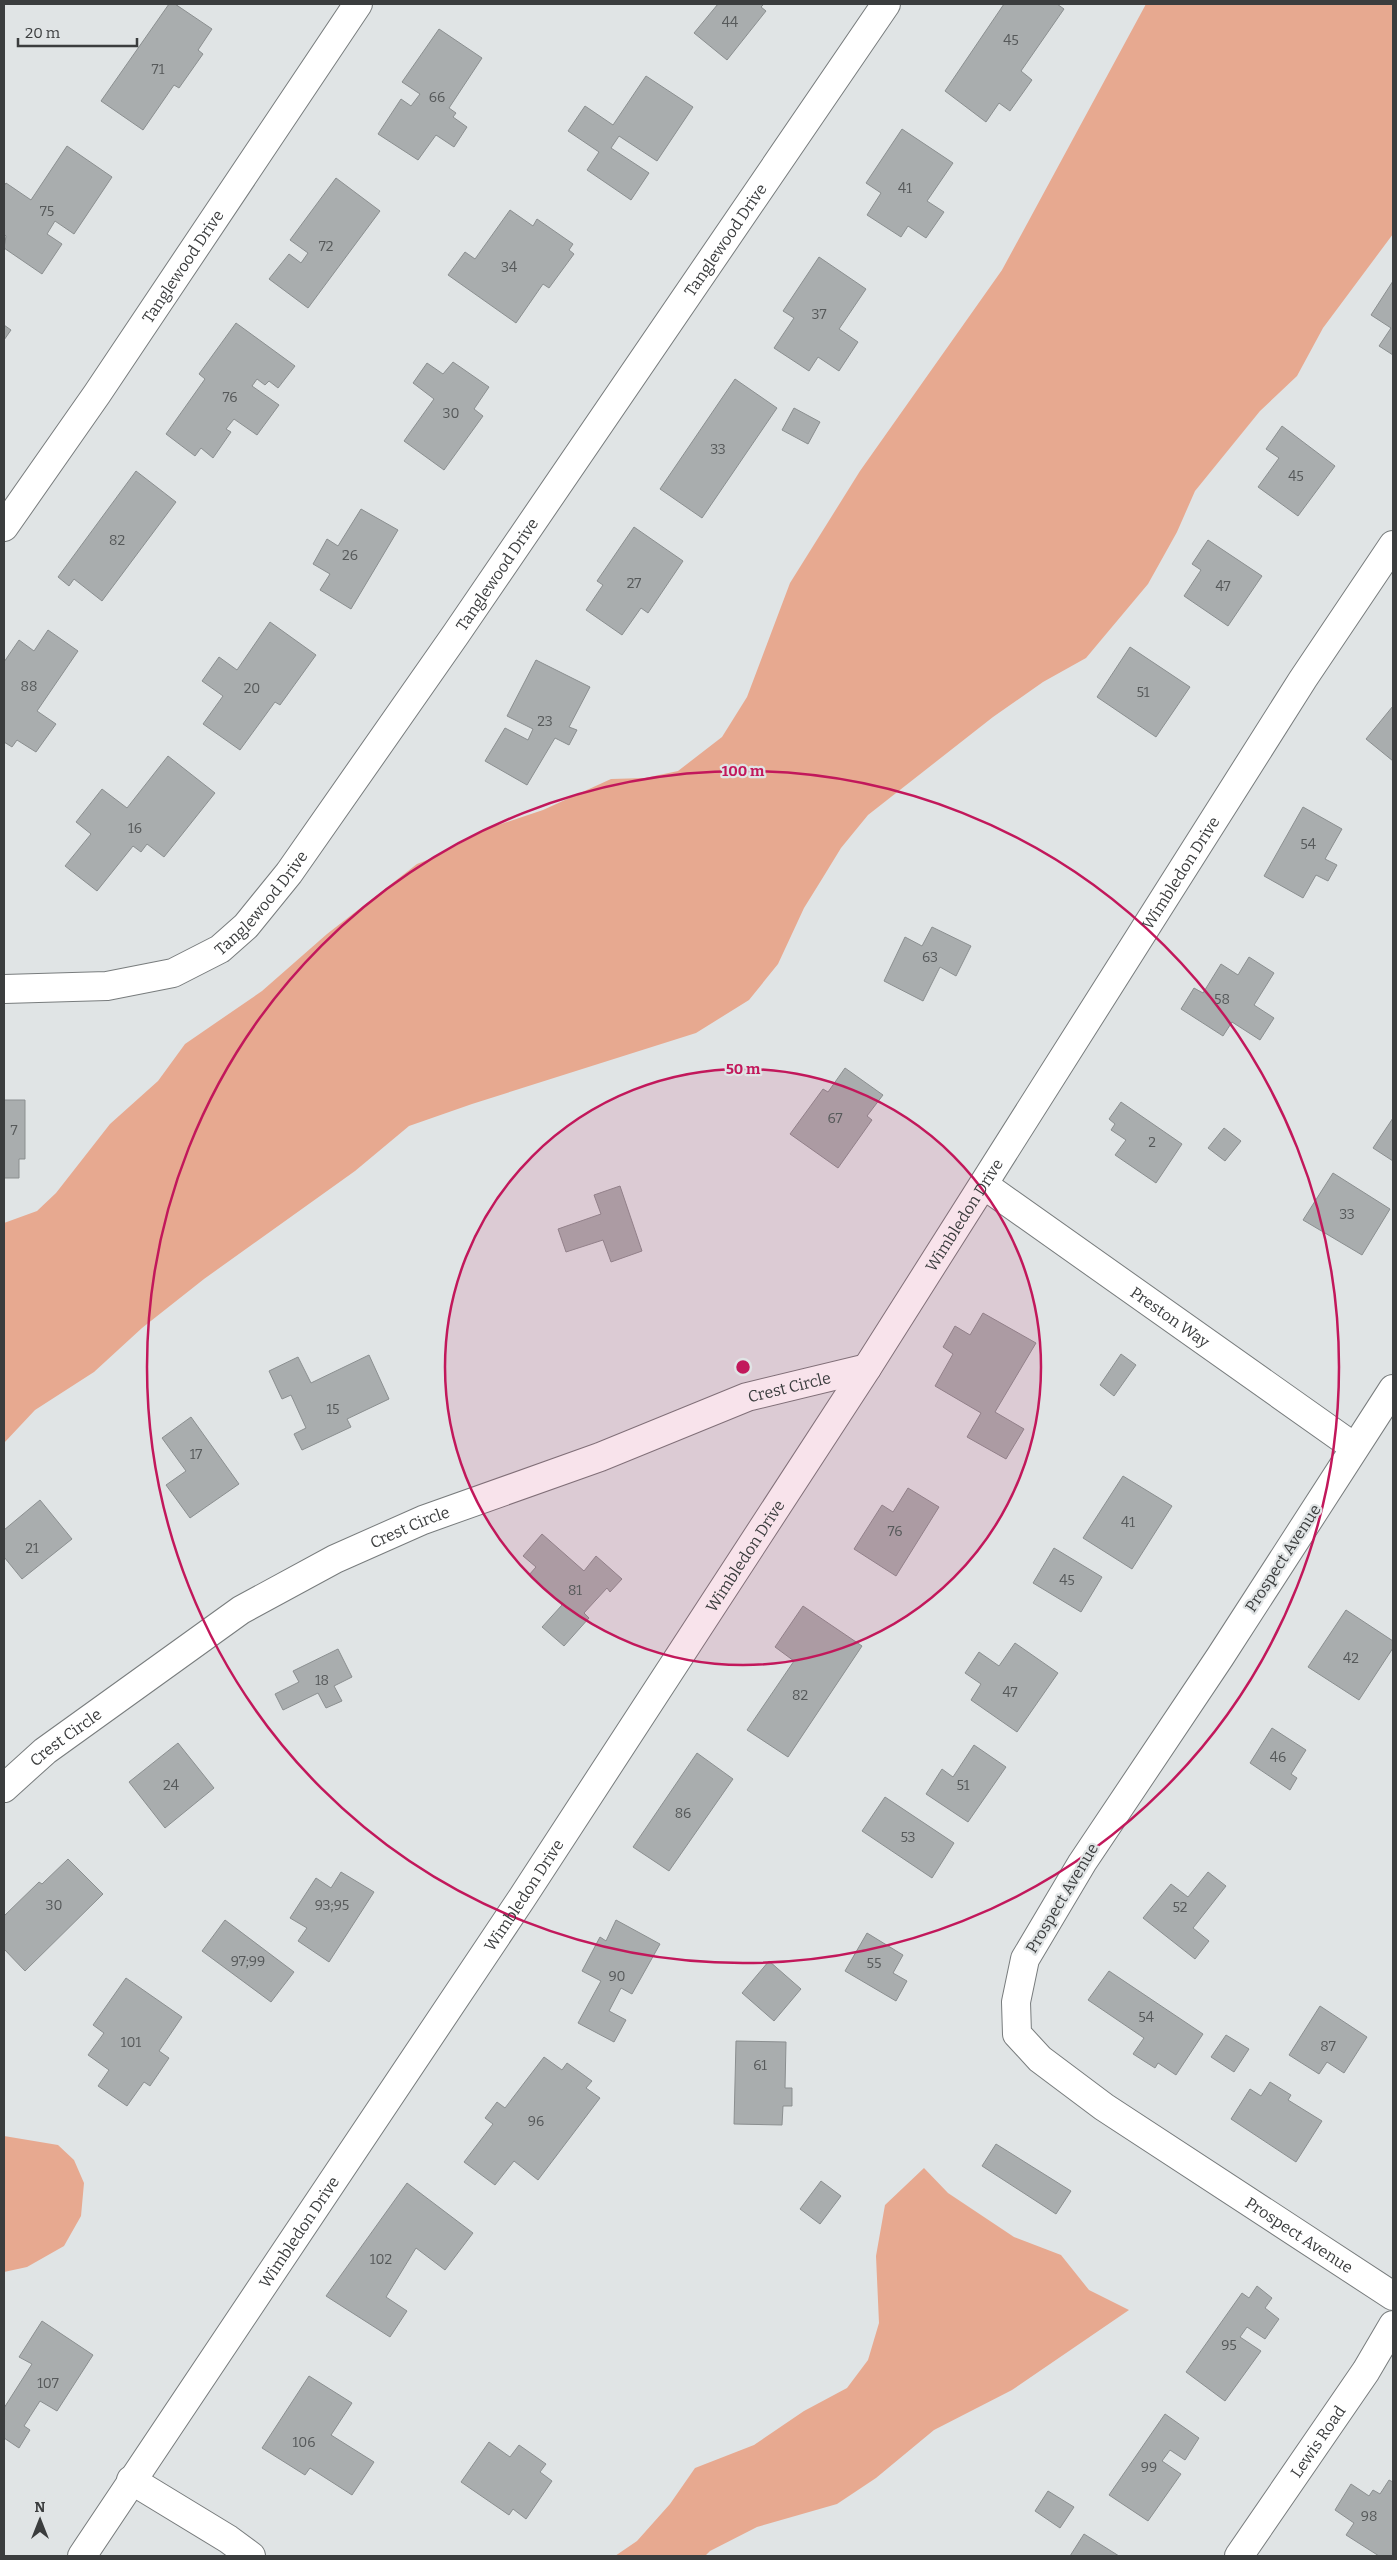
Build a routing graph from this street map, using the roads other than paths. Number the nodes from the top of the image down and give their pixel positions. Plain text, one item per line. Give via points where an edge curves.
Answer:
1 (358, 4) edge
2 (886, 4) edge
3 (4, 527) edge
4 (1393, 545) edge
5 (4, 989) edge
6 (984, 1185) junction
7 (867, 1368) junction
8 (1393, 1389) edge
9 (1354, 1448) junction
10 (4, 1788) edge
11 (1393, 2296) edge
12 (1393, 2325) edge
13 (131, 2480) junction
14 (82, 2556) edge
15 (251, 2556) edge
16 (1239, 2556) edge

1 - 3 street, Tanglewood Drive
2 - 5 street, Tanglewood Drive via 456,634 289,873 246,926 220,949 174,973 107,986
4 - 6 street, Wimbledon Drive via 1303,679
6 - 7 street, Wimbledon Drive
6 - 9 street, Preston Way
7 - 10 street, Crest Circle via 746,1397 600,1457 423,1520 335,1559 241,1610 45,1751
7 - 13 street, Wimbledon Drive via 522,1898
8 - 9 street, Prospect Avenue
9 - 11 street, Prospect Avenue via 1082,1863 1025,1959 1016,2002 1017,2034 1040,2059 1104,2107
12 - 16 street, Lewis Road via 1366,2371
13 - 14 street, Wimbledon Drive
13 - 15 street

